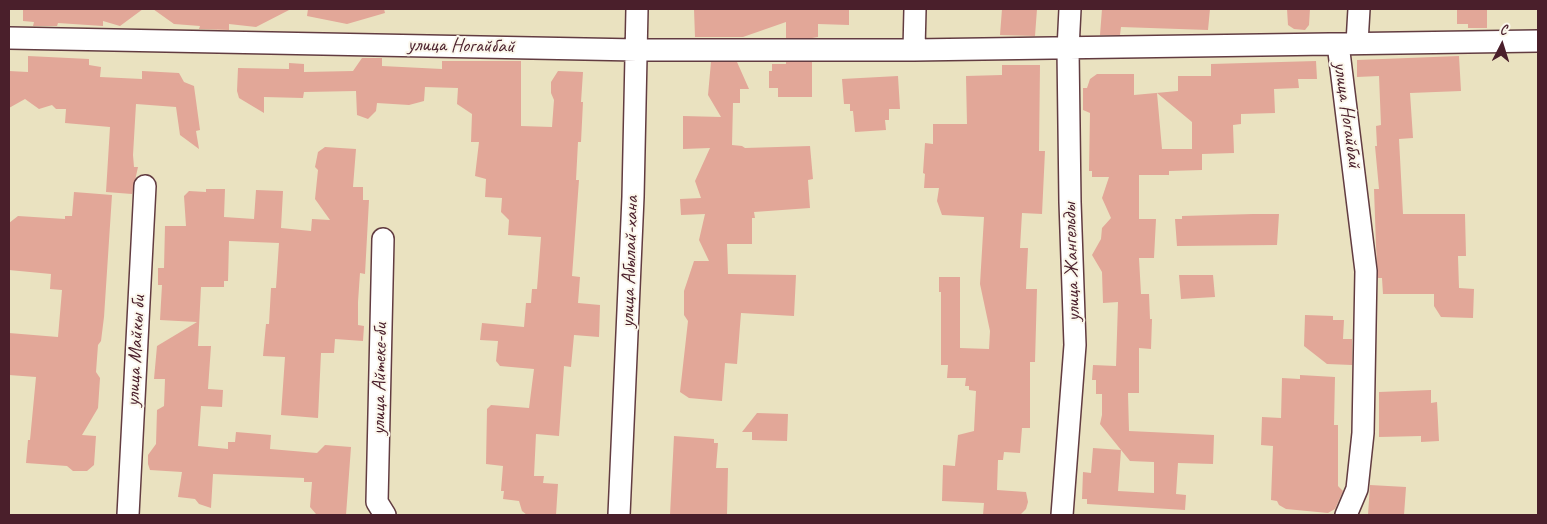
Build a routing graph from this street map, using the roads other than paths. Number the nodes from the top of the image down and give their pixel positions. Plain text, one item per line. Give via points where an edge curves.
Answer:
1 (637, 9) edge
2 (915, 9) edge
3 (1070, 9) edge
4 (1359, 9) edge
5 (9, 38) edge
6 (1538, 41) edge
7 (1348, 43) junction
8 (1068, 49) junction
9 (637, 50) junction
10 (914, 50) junction
11 (145, 186) dead end
12 (383, 239) dead end
13 (128, 515) edge
14 (385, 515) edge
15 (619, 515) edge
16 (1062, 515) edge
17 (1346, 515) edge

1 - 9 street, улица Абылай-хана
2 - 10 street
3 - 8 street, улица Жангельды
4 - 7 street, улица Ногайбай
5 - 9 street, улица Ногайбай
6 - 7 street
7 - 8 street, улица Ногайбай
7 - 17 street, улица Ногайбай via 1366,271 1363,432 1357,489
8 - 10 street, улица Ногайбай
8 - 16 street, улица Жангельды via 1075,345
9 - 10 street, улица Ногайбай
9 - 15 street, улица Абылай-хана
11 - 13 street, улица Майкы би
12 - 14 street, улица Айтеке-би via 377,502

